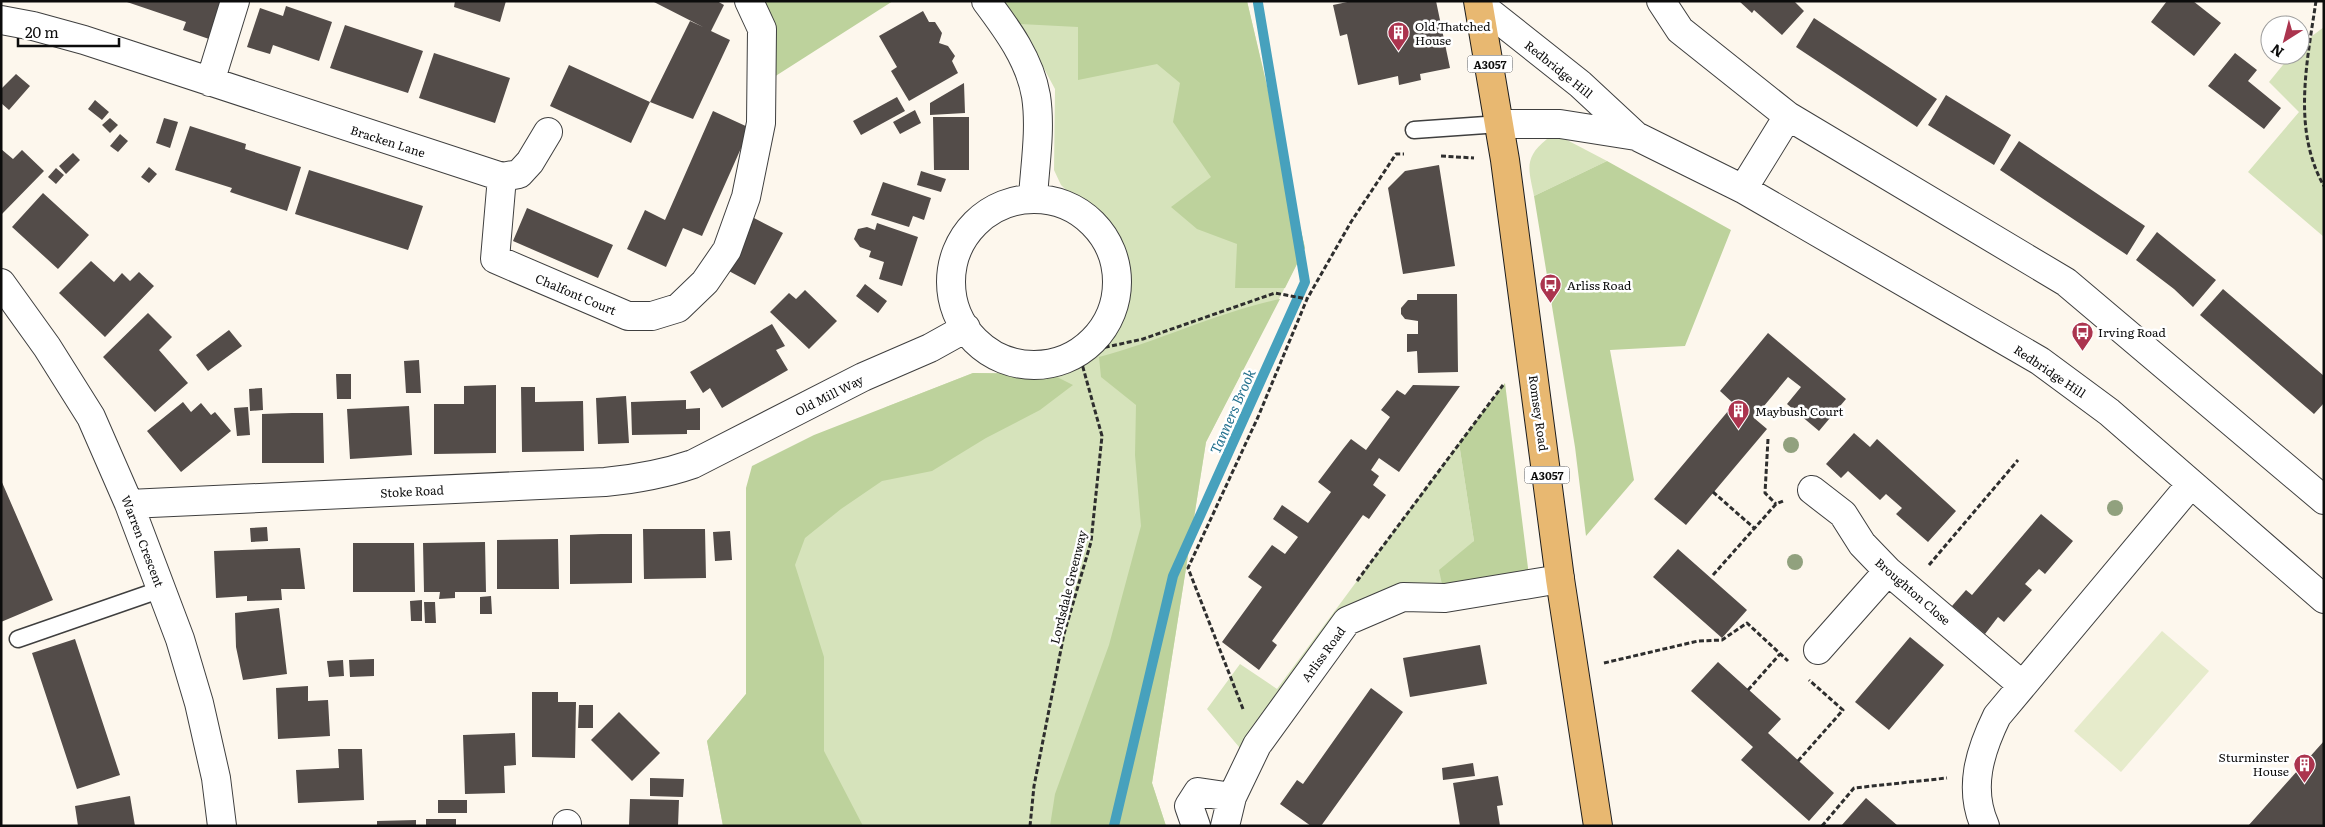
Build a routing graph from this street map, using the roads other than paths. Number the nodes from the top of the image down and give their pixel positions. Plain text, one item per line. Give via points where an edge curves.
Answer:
1 (235, 1) edge
2 (749, 1) edge
3 (986, 1) edge
4 (1661, 1) edge
5 (1479, 3) edge
6 (1, 20) edge
7 (210, 82) junction
8 (1788, 116) junction
9 (1500, 124) junction
10 (1414, 130) dead end
11 (548, 132) dead end
12 (1636, 136) junction
13 (502, 177) junction
14 (1743, 189) junction
15 (1033, 197) junction
16 (1, 283) edge
17 (966, 328) junction
18 (693, 464) joint
19 (2191, 484) junction
20 (1812, 490) road end
21 (2324, 500) edge
22 (129, 504) junction
23 (1888, 571) junction
24 (1560, 579) junction
25 (162, 589) junction
26 (2324, 599) edge
27 (18, 639) dead end
28 (1818, 650) dead end
29 (2022, 685) junction
30 (1232, 797) junction
31 (222, 826) edge
32 (1196, 826) edge
33 (1225, 826) edge
34 (1598, 826) edge
35 (1985, 826) edge

1 - 7 street
2 - 13 street, Chalfont Court via 762,29 761,123 746,197 727,250 705,282 678,308 652,316 628,316 495,259
3 - 15 street via 1012,38 1026,65 1036,96
4 - 8 street via 1680,30
5 - 9 main road, Romsey Road / A3057
5 - 12 street, Redbridge Hill via 1580,84
6 - 7 street, Bracken Lane via 84,40
7 - 13 street, Bracken Lane
8 - 14 street
8 - 21 street via 2066,282
9 - 10 lane
9 - 12 street, Redbridge Hill via 1560,124
9 - 24 main road, Romsey Road / A3057
11 - 13 street via 519,174
12 - 14 street, Redbridge Hill
14 - 19 street, Redbridge Hill via 2040,361 2110,412
15 - 17 street via 1007,203 982,217 963,239 955,256 950,285 957,313
15 - 17 street via 1074,209 1097,227 1112,252 1118,290 1110,318 1094,342 1079,353 1052,364 1031,366 1003,359 983,348
16 - 22 street, Warren Crescent via 91,418
17 - 18 street, Old Mill Way
18 - 22 street, Stoke Road via 669,472 605,482
19 - 26 street, Redbridge Hill
19 - 29 street
20 - 23 street, Broughton Close via 1843,514 1862,544
22 - 25 street, Warren Crescent
23 - 28 street
23 - 29 street, Broughton Close
24 - 30 street, Arliss Road via 1445,598 1403,597 1347,621 1257,745
24 - 34 main road, Romsey Road / A3057
25 - 27 lane
25 - 31 street, Warren Crescent via 199,703 216,778
29 - 35 street via 1997,716 1985,741 1977,774 1979,813
30 - 32 street via 1198,792 1188,806
30 - 33 street, Arliss Road

